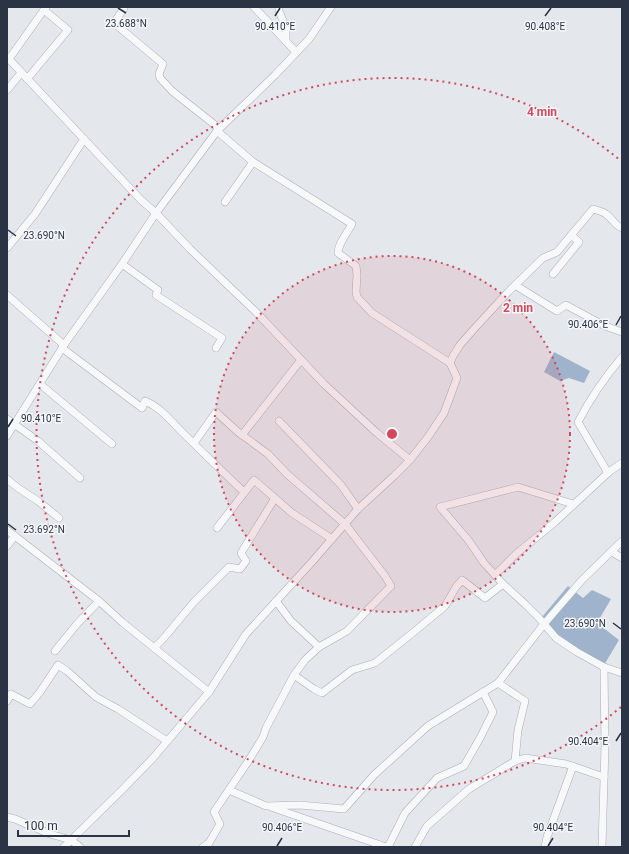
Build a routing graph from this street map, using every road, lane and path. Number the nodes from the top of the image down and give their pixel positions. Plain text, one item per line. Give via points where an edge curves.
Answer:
1 (122, 7) edge
2 (254, 7) edge
3 (279, 7) edge
4 (331, 7) edge
5 (45, 9) edge
6 (286, 41) junction
7 (296, 52) junction
8 (8, 58) edge
9 (21, 73) junction
10 (27, 79) junction
11 (7, 90) edge
12 (218, 130) junction
13 (84, 139) junction
14 (252, 162) junction
15 (225, 202) dead end
16 (156, 213) junction
17 (622, 228) edge
18 (571, 235) junction
19 (7, 248) edge
20 (122, 264) junction
21 (552, 274) dead end
22 (515, 285) junction
23 (7, 295) edge
24 (622, 332) edge
25 (63, 347) junction
26 (216, 348) dead end
27 (622, 357) edge
28 (301, 360) junction
29 (450, 363) junction
30 (40, 384) junction
31 (7, 419) edge
32 (279, 421) dead end
33 (14, 425) junction
34 (242, 435) junction
35 (7, 436) edge
36 (194, 443) junction
37 (112, 444) dead end
38 (410, 460) junction
39 (622, 463) edge
40 (608, 473) junction
41 (80, 478) dead end
42 (7, 479) edge
43 (244, 492) junction
44 (275, 498) junction
45 (574, 504) junction
46 (358, 509) junction
47 (59, 518) dead end
48 (345, 524) junction
49 (217, 528) dead end
50 (7, 530) edge
51 (15, 536) junction
52 (332, 539) junction
53 (622, 541) edge
54 (7, 546) edge
55 (612, 552) junction
56 (622, 558) edge
57 (495, 575) junction
58 (503, 584) junction
59 (99, 601) junction
60 (276, 601) junction
61 (544, 624) junction
62 (318, 647) junction
63 (154, 648) junction
64 (55, 651) dead end
65 (604, 667) junction
66 (622, 673) edge
67 (294, 675) junction
68 (498, 683) junction
69 (209, 692) junction
70 (483, 692) junction
71 (7, 701) edge
72 (167, 741) junction
73 (515, 761) junction
74 (573, 766) junction
75 (604, 777) junction
76 (229, 790) junction
77 (266, 806) junction
78 (7, 817) edge
79 (72, 840) junction
80 (64, 847) edge
81 (80, 847) edge
82 (203, 847) edge
83 (387, 847) edge
84 (415, 847) edge
85 (545, 847) edge
86 (602, 847) edge

1 - 12 street via 124,8 114,23 163,64 159,74 164,83
2 - 6 street
3 - 6 street via 286,28
4 - 7 street via 309,39
5 - 8 street
5 - 10 street via 68,30
6 - 7 street
7 - 12 street
8 - 9 street
9 - 10 street
9 - 11 street
10 - 13 street
12 - 14 street
12 - 16 street
13 - 16 street
13 - 19 street via 35,214
14 - 15 street
14 - 29 street via 352,224 337,251 356,266 357,297 372,313
16 - 20 street
16 - 28 street
17 - 18 street via 606,214 592,209
18 - 21 street via 580,242
18 - 22 street via 557,252 542,258
20 - 25 street
20 - 26 street via 158,290 156,295 222,338
22 - 24 street via 557,311 566,305
22 - 29 street via 474,328
23 - 25 street
25 - 30 street
25 - 36 street via 142,408 145,401 160,410
27 - 40 street via 584,409 578,422
28 - 34 street
28 - 38 street via 324,384
29 - 38 street via 457,378 444,412
30 - 33 street
30 - 37 street
31 - 33 street
32 - 46 street via 341,485
33 - 35 street
33 - 41 street via 38,441
34 - 36 street via 216,412
34 - 48 street via 268,454
36 - 43 street
38 - 46 street
39 - 40 street
40 - 45 street
42 - 47 street
43 - 44 street via 254,480
43 - 49 street
44 - 52 street via 292,513
44 - 63 street via 240,553 246,561 240,569 229,567
45 - 57 street
45 - 57 street via 518,487 440,507
46 - 48 street
48 - 52 street
48 - 62 street via 391,586 346,631
50 - 51 street
51 - 54 street
51 - 59 street
52 - 60 street
53 - 55 street
55 - 56 street
55 - 61 street via 582,580
57 - 58 street
58 - 61 street
58 - 67 street via 485,598 462,580 444,606 415,631 375,663 352,670 322,693
59 - 63 street
59 - 64 street
60 - 62 street via 291,621
60 - 69 street via 246,634
61 - 65 street via 556,638
61 - 68 street
62 - 67 street
63 - 69 street
65 - 66 street
65 - 75 street
67 - 76 street via 263,737
68 - 70 street
68 - 73 street via 525,702 518,730
69 - 72 street
70 - 77 street via 428,726 374,775 344,809 300,805
70 - 83 street via 493,712 464,766 437,778 405,813
71 - 72 street via 11,694 30,704 58,665 96,697
72 - 79 street
73 - 74 street via 525,758
73 - 84 street via 469,789 427,826
74 - 75 street
74 - 85 street
75 - 86 street
76 - 77 street
76 - 82 street via 214,812 220,824
77 - 83 street
78 - 79 street
79 - 80 street
79 - 81 street

